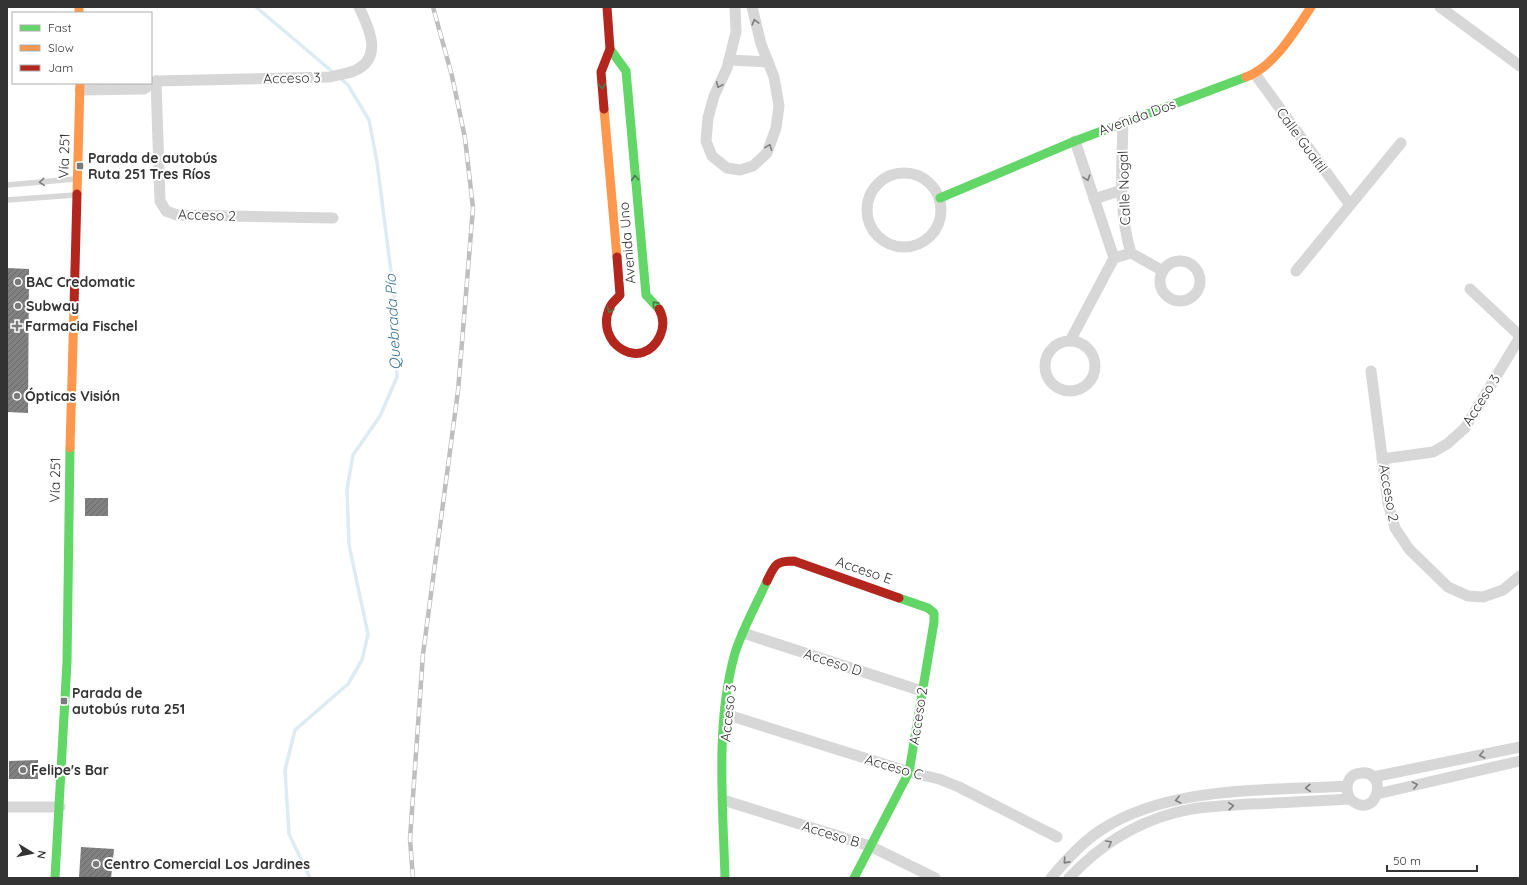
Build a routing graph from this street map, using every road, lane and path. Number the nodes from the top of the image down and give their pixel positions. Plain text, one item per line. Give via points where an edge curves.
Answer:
1 (359, 7) edge
2 (607, 7) edge
3 (735, 7) edge
4 (752, 7) edge
5 (1311, 7) edge
6 (1440, 7) edge
7 (610, 49) junction
8 (729, 60) junction
9 (768, 62) junction
10 (1520, 66) edge
11 (1255, 74) junction
12 (153, 79) edge
13 (148, 84) edge
14 (80, 87) edge
15 (1123, 122) junction
16 (1075, 141) junction
17 (1401, 143) dead end
18 (77, 179) junction
19 (7, 184) edge
20 (1122, 190) junction
21 (77, 195) junction
22 (940, 198) junction
23 (1094, 199) junction
24 (7, 200) edge
25 (1350, 205) junction
26 (333, 218) dead end
27 (1131, 253) junction
28 (1114, 258) junction
29 (1163, 271) dead end
30 (1296, 271) dead end
31 (1470, 289) dead end
32 (1520, 336) edge
33 (1070, 341) junction
34 (1371, 372) dead end
35 (1382, 459) junction
36 (781, 561) joint
37 (1520, 576) edge
38 (934, 613) joint
39 (743, 633) junction
40 (922, 691) junction
41 (725, 714) junction
42 (1520, 747) edge
43 (1520, 761) edge
44 (909, 772) junction
45 (1373, 777) junction
46 (1347, 786) junction
47 (1377, 794) junction
48 (1350, 799) junction
49 (723, 800) junction
50 (7, 807) edge
51 (60, 807) junction
52 (1057, 837) dead end
53 (870, 846) junction
54 (55, 878) edge
55 (725, 878) edge
56 (854, 878) edge
57 (935, 878) edge
58 (1051, 878) edge
59 (1069, 878) edge

1 - 12 street, Acceso 3 via 369,28 372,42 370,55 364,65 353,71 330,77
2 - 7 street, Avenida Uno
3 - 8 street via 736,32
9 -> 4 street
5 - 11 street, Avenida Dos via 1286,44
6 - 10 street
7 -> 7 street, Avenida Uno via 601,72 620,295 610,307 608,335 615,346 623,352 634,354 645,352 657,343 664,326 663,315 646,295 626,71
8 - 9 street
8 -> 9 street via 714,96 708,118 706,141 712,156 727,168 740,170 753,166 767,153 776,128 779,106 774,77
11 - 15 street, Avenida Dos
11 - 25 street, Calle Guaitil
12 - 26 street, Acceso 2 via 160,201 166,211 177,215
13 - 14 street via 144,89
14 - 18 street, Vía 251
15 - 16 street, Avenida Dos
15 - 20 street, Calle Nogal
16 - 22 street, Avenida Dos
16 -> 23 street, Calle Nogal
17 - 25 street
18 -> 19 lane
18 - 21 street, Vía 251
20 - 23 street
20 - 27 street, Calle Nogal via 1126,236
21 - 24 lane
21 - 51 street, Vía 251 via 67,553 67,662
22 - 22 street via 934,186 920,176 908,172 895,174 882,180 873,189 868,202 870,225 878,236 888,243 901,247 916,245 928,238 936,229 942,211
23 - 28 street, Calle Nogal
25 - 30 street
27 - 28 street
27 - 29 street
28 - 33 street
31 - 32 street
32 - 35 street, Acceso 3 via 1464,428 1447,444 1433,452
33 - 33 street via 1054,347 1046,362 1049,379 1062,389 1070,391 1085,386 1095,372 1093,356 1085,346
34 - 35 street, Acceso 2
35 - 37 street, Acceso 2 via 1394,528 1409,549 1448,587 1468,596 1483,596 1503,590
36 - 38 street, Acceso E via 794,561 928,608
36 - 39 street, Acceso 3 via 774,566
38 - 40 street, Acceso 2
39 - 40 street, Acceso D
39 - 41 street, Acceso 3 via 735,655
40 - 44 street, Acceso 2
41 - 44 street, Acceso C
41 - 49 street, Acceso 3
42 -> 45 street
47 -> 43 street
44 - 52 street, Acceso C via 959,787
44 - 53 street, Acceso 2
45 - 46 street via 1358,773 1350,779
45 - 47 street via 1378,786
46 - 48 street
46 -> 58 street via 1237,792 1156,805 1102,830 1080,846
47 - 48 street via 1373,801 1364,805
59 -> 48 street via 1103,846 1148,822 1174,813 1238,805
49 - 53 street, Acceso B
49 - 55 street, Acceso 3
50 - 51 street
51 - 54 street, Vía 251
53 - 56 street, Acceso 2
53 - 57 street, Acceso B

